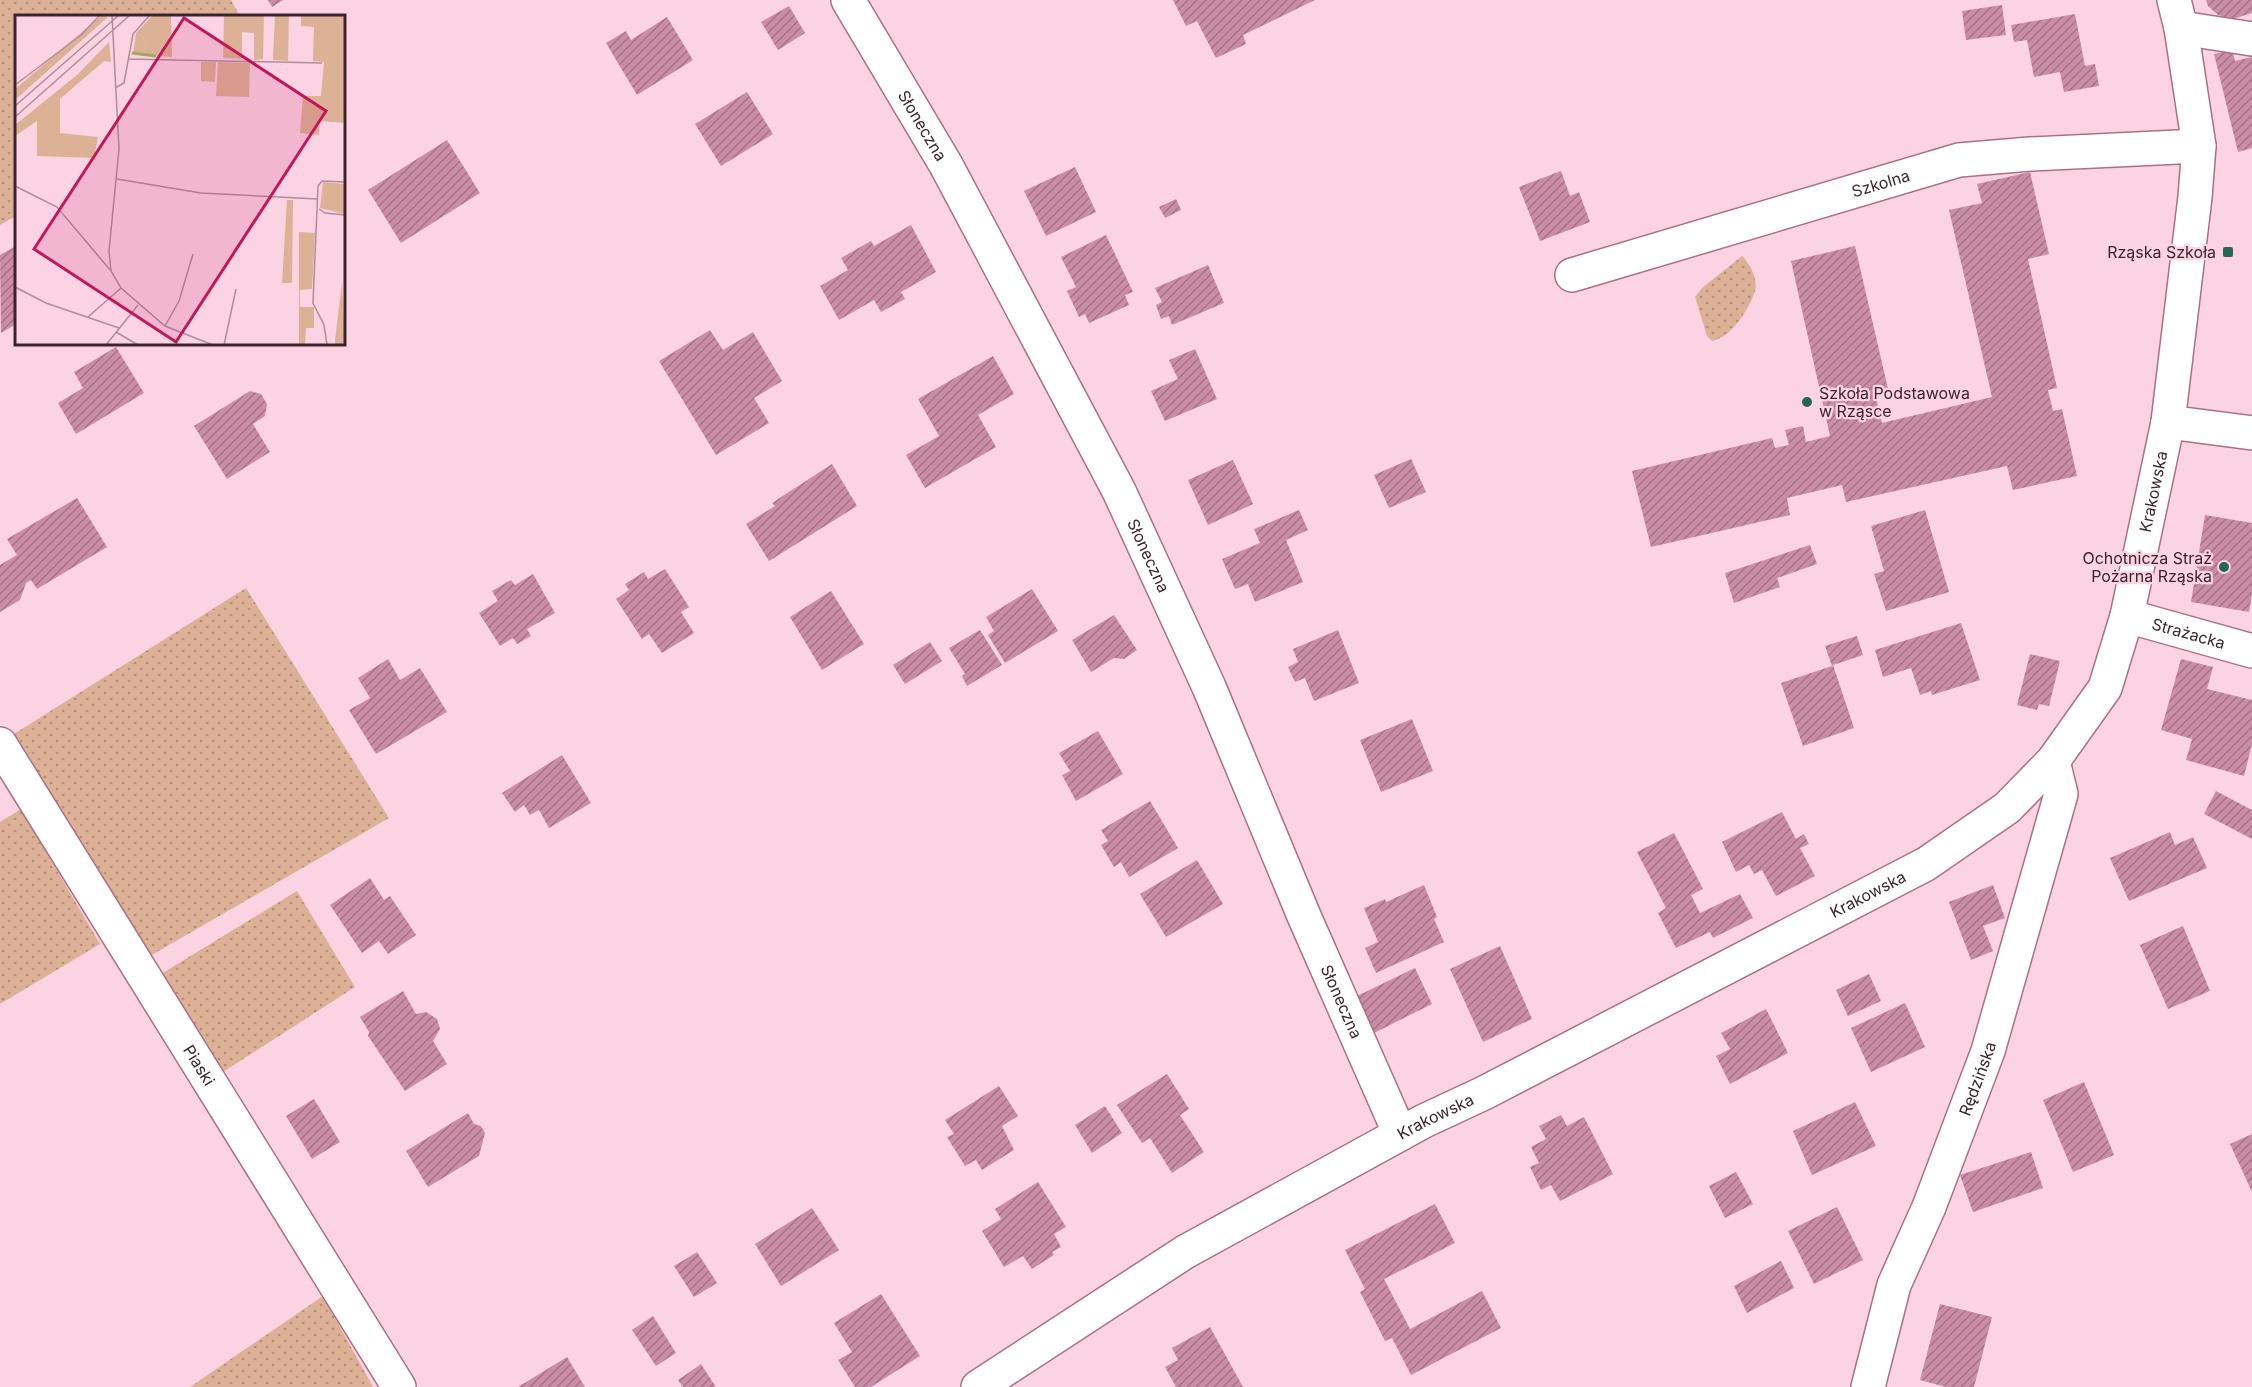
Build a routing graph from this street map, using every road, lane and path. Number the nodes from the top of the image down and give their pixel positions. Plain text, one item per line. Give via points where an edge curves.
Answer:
1 (848, 0) edge
2 (2177, 14) edge
3 (2252, 39) edge
4 (2199, 146) junction
5 (1572, 275) dead end
6 (2168, 422) junction
7 (2252, 433) edge
8 (2127, 616) junction
9 (2252, 651) edge
10 (0, 744) edge
11 (2053, 761) junction
12 (1400, 1134) junction
13 (399, 1387) edge
14 (978, 1387) edge
15 (1868, 1387) edge

1 - 12 street, Słoneczna via 946,165 1119,491 1209,687
2 - 3 street
2 - 4 street, Krakowska
4 - 5 street, Szkolna via 1959,160
4 - 6 street, Krakowska
6 - 7 street
6 - 8 street, Krakowska
8 - 9 street, Strażacka
8 - 11 street, Krakowska via 2105,688
10 - 13 street, Piaski
11 - 12 street, Krakowska via 2007,808 1926,864
11 - 15 street, Rędzińska via 2061,794 1988,1051 1929,1207 1894,1285
12 - 14 street, Krakowska via 1185,1252

